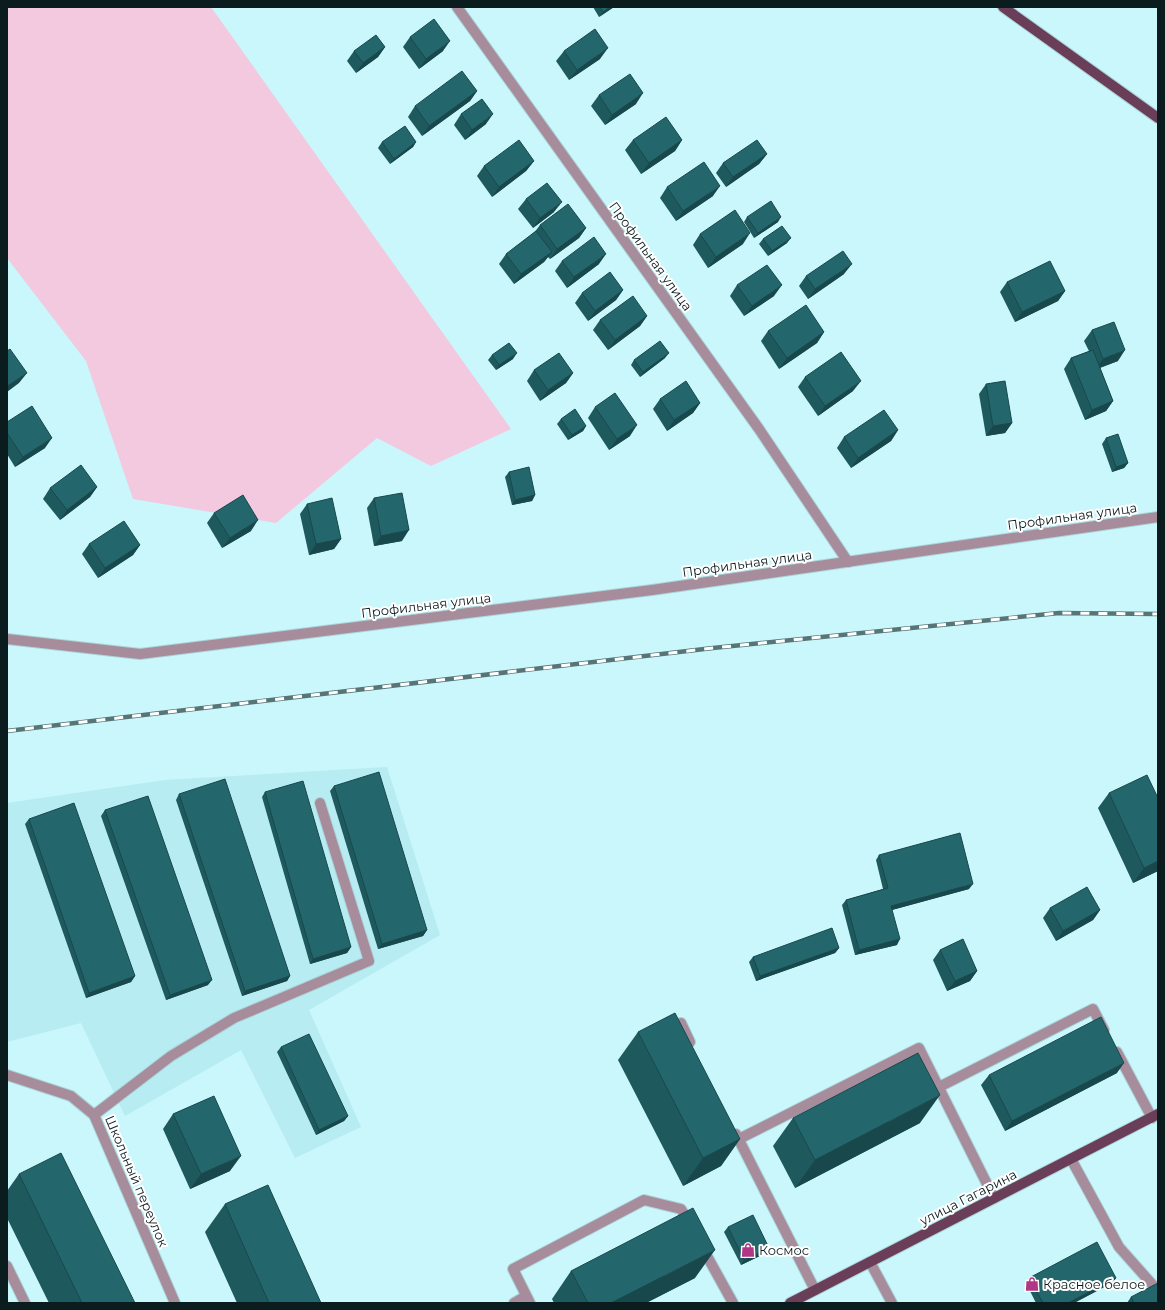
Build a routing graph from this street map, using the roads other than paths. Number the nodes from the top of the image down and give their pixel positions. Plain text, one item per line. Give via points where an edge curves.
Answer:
1 (457, 7) edge
2 (1003, 7) edge
3 (1158, 118) edge
4 (1158, 517) edge
5 (848, 562) junction
6 (7, 639) edge
7 (320, 803) dead end
8 (681, 1023) edge
9 (694, 1050) edge
10 (7, 1075) edge
11 (939, 1087) junction
12 (94, 1115) junction
13 (1155, 1116) edge
14 (732, 1125) edge
15 (739, 1139) junction
16 (1071, 1159) junction
17 (994, 1198) junction
18 (870, 1262) junction
19 (7, 1266) edge
20 (815, 1290) junction
21 (1158, 1291) edge
22 (528, 1300) edge
23 (25, 1303) edge
24 (175, 1303) edge
25 (514, 1303) edge
26 (733, 1303) edge
27 (790, 1303) edge
28 (892, 1303) edge

1 - 5 street, Профильная улица via 759,429
2 - 3 main road
4 - 5 street, Профильная улица
5 - 6 street, Профильная улица via 652,590 140,654
7 - 12 street via 369,961 234,1018 171,1056
8 - 9 street
10 - 12 street, Школьный переулок via 70,1096
11 - 13 street via 1093,1009
11 - 15 street via 919,1048
11 - 17 street
12 - 24 street, Школьный переулок
13 - 16 main road, улица Гагарина
14 - 15 street
15 - 20 street
16 - 17 main road, улица Гагарина
16 - 21 street via 1119,1247
17 - 18 main road, улица Гагарина
18 - 20 main road, улица Гагарина
18 - 28 street
19 - 23 street
20 - 27 main road, улица Гагарина
22 - 25 street
22 - 26 street via 513,1270 644,1200 681,1209

